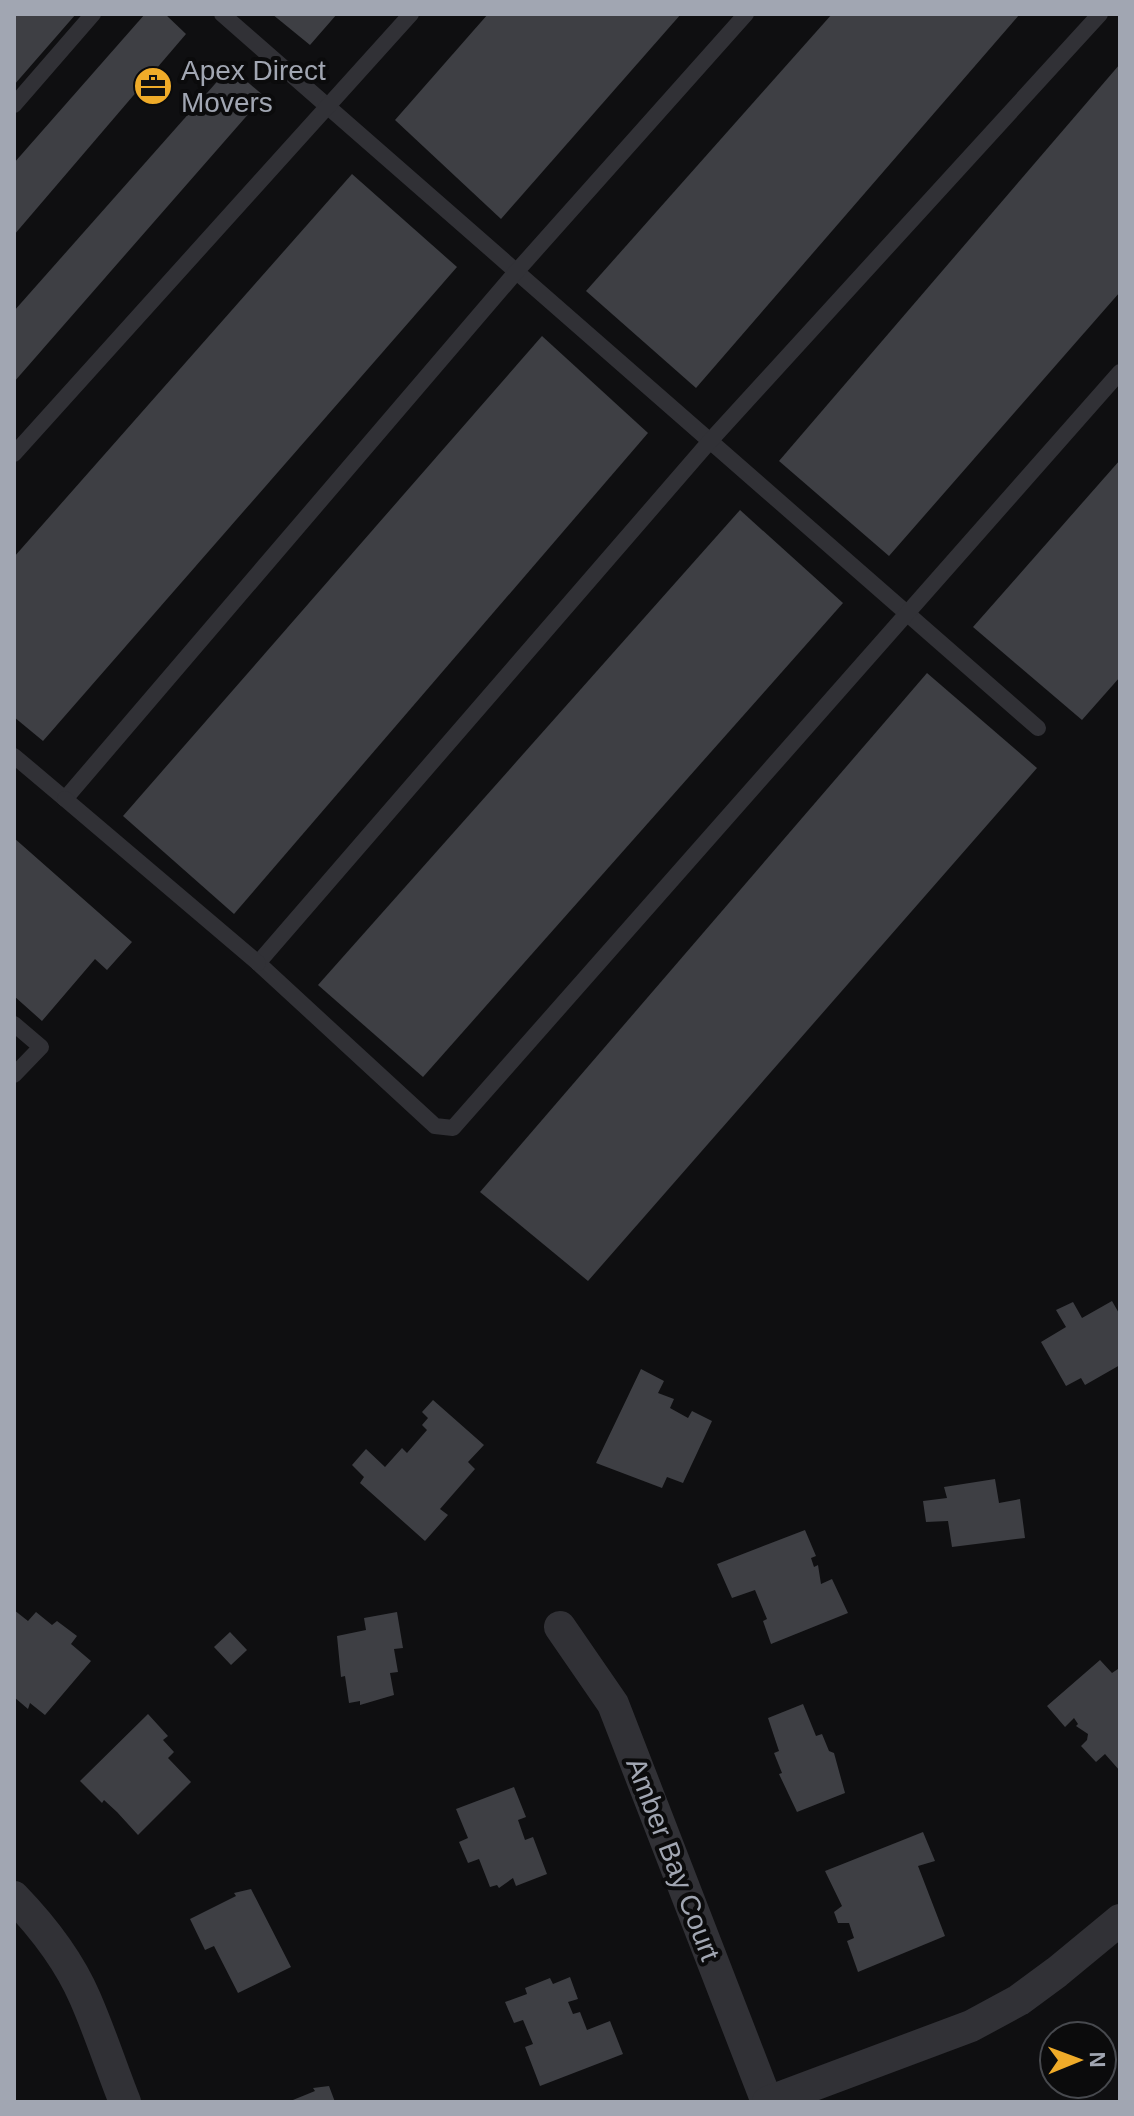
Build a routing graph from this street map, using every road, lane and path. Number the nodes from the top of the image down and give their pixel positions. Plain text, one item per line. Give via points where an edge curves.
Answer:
1 (93, 14) edge
2 (222, 14) edge
3 (411, 14) edge
4 (746, 14) edge
5 (1100, 14) edge
6 (14, 105) edge
7 (327, 106) junction
8 (516, 272) junction
9 (1120, 372) edge
10 (710, 441) junction
11 (14, 454) edge
12 (907, 614) junction
13 (1038, 728) dead end
14 (14, 756) edge
15 (65, 799) junction
16 (258, 963) junction
17 (14, 1024) edge
18 (14, 1075) edge
19 (560, 1627) dead end
20 (14, 1897) edge
21 (1120, 1920) edge
22 (125, 2102) edge
23 (768, 2102) edge

1 - 6 lane
2 - 7 lane
3 - 7 lane
4 - 8 lane
5 - 10 lane
7 - 8 lane
7 - 11 lane
8 - 10 lane
8 - 15 lane
9 - 12 lane
10 - 12 lane
10 - 16 lane
12 - 13 lane
12 - 16 lane via 453,1128 435,1126
14 - 15 lane
15 - 16 lane
17 - 18 lane via 41,1047
19 - 23 street, Amber Bay Court via 613,1704
20 - 22 street via 61,1954 84,1996
21 - 23 street via 1019,2000 971,2026

